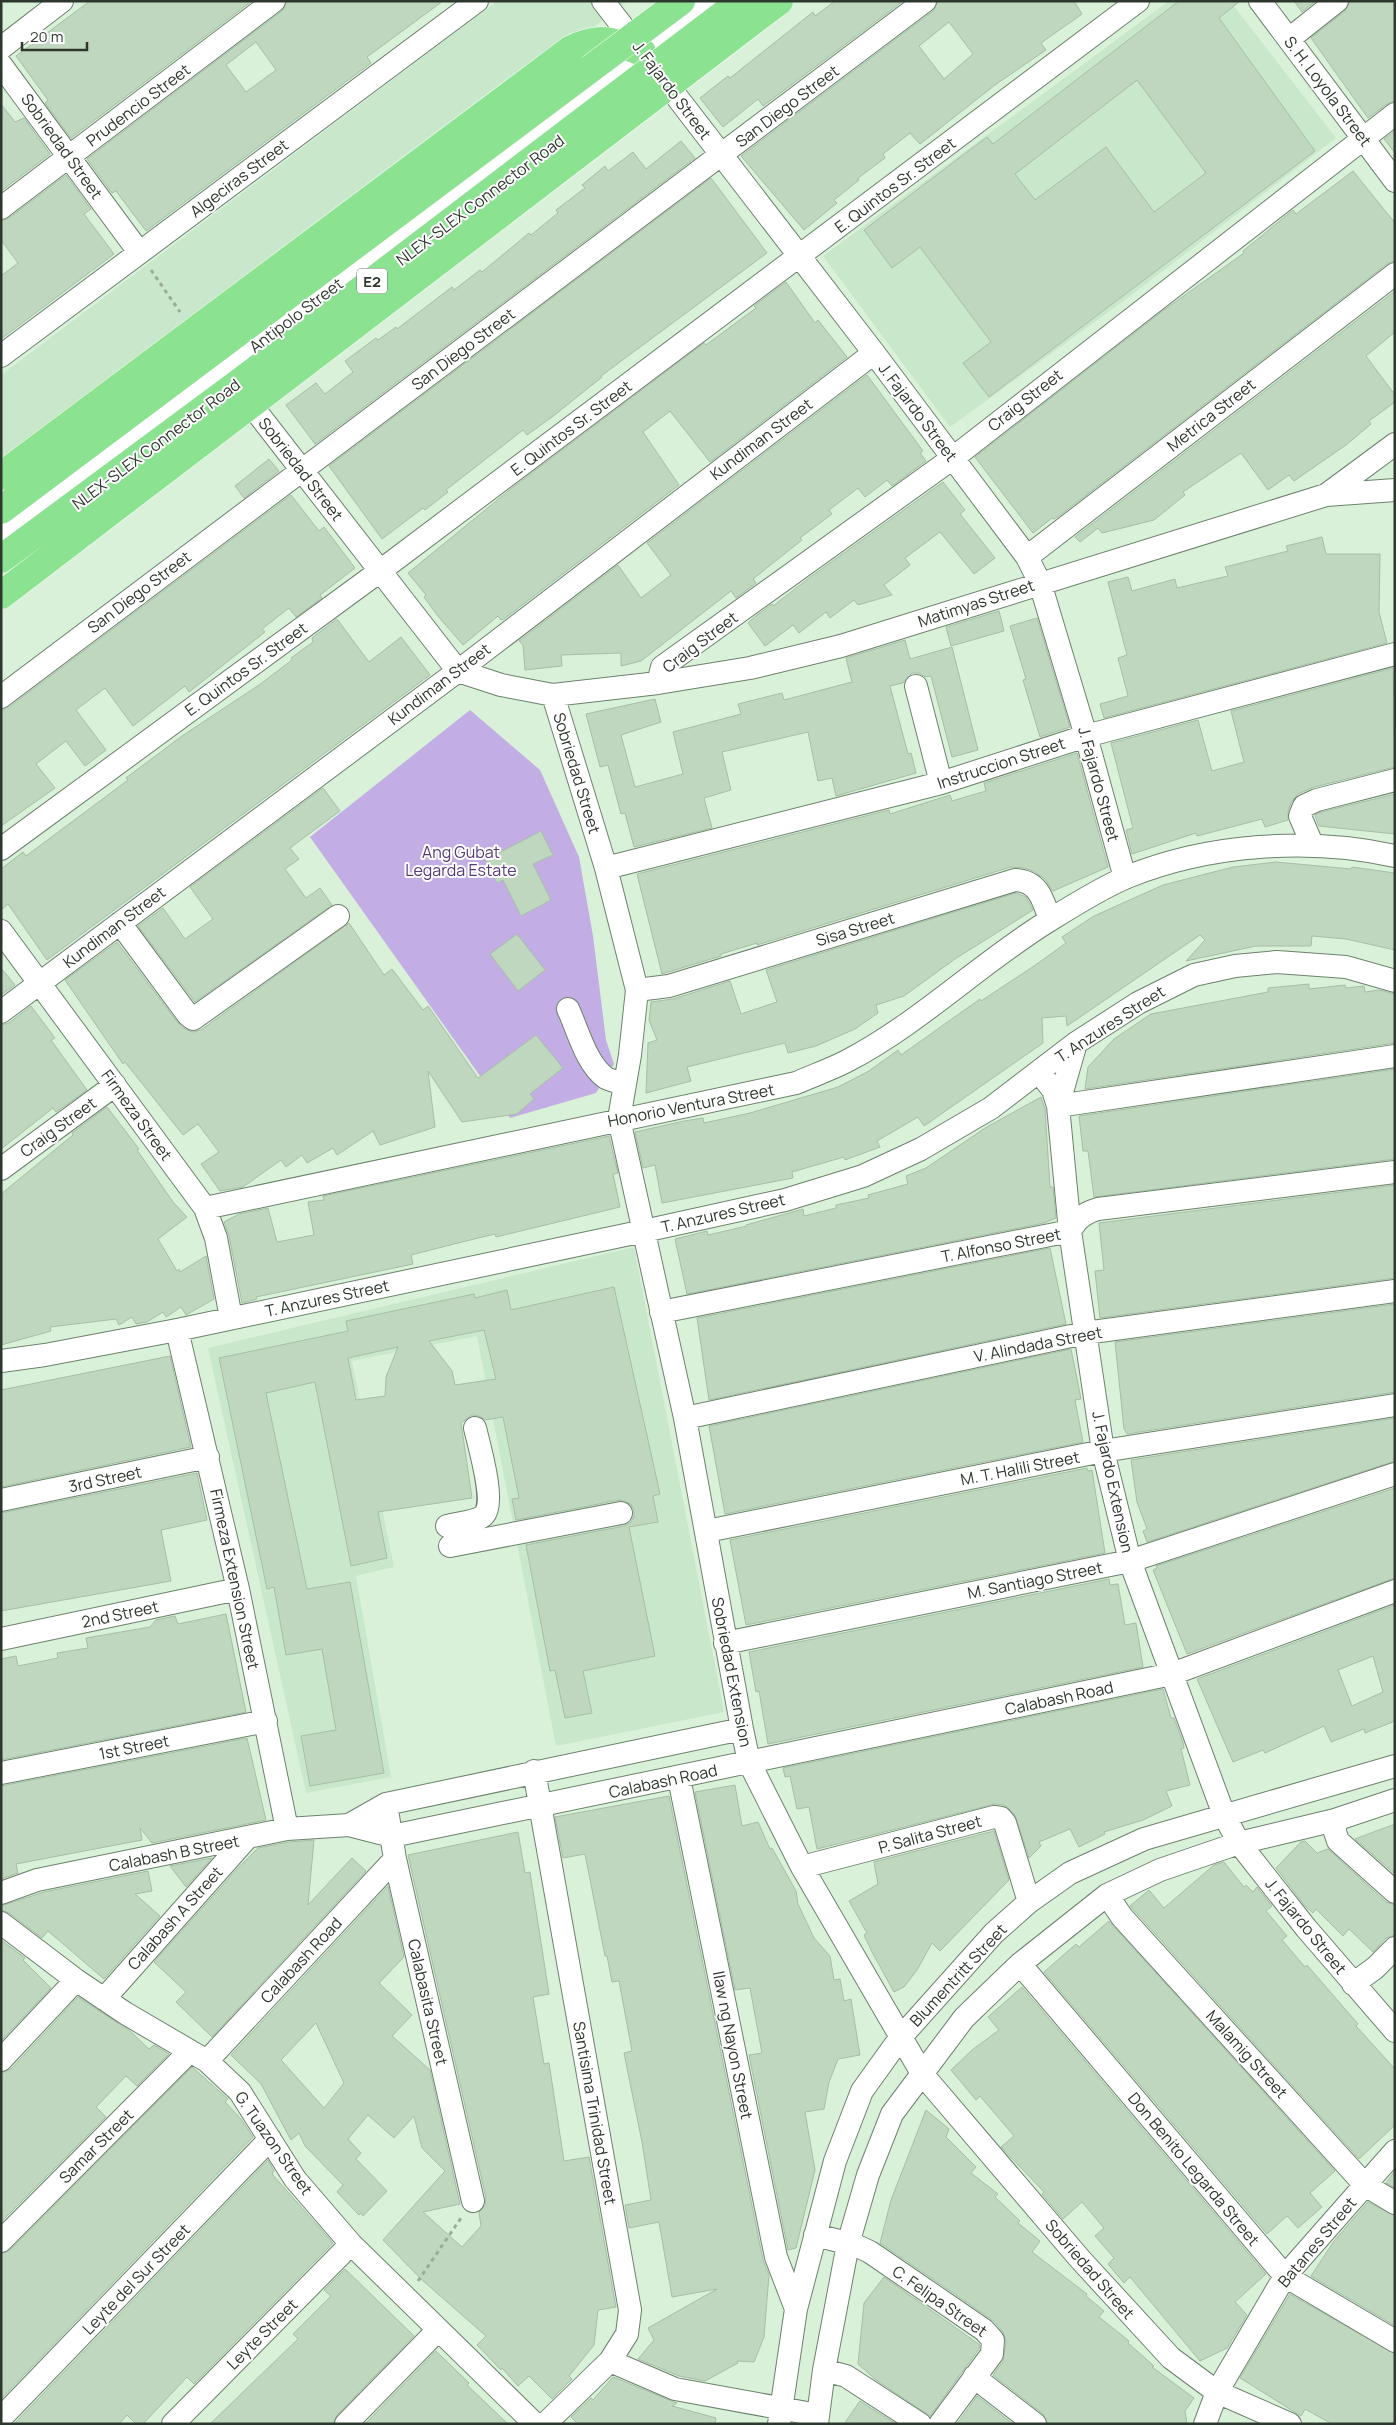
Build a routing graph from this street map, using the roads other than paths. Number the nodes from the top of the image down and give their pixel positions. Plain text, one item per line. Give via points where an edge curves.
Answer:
1 (62, 1) edge
2 (274, 1) edge
3 (477, 1) edge
4 (603, 1) edge
5 (681, 1) edge
6 (709, 1) edge
7 (741, 1) edge
8 (780, 1) edge
9 (925, 1) edge
10 (1138, 1) edge
11 (1260, 1) edge
12 (1337, 1) edge
13 (1289, 39) junction
14 (1, 48) edge
15 (642, 52) junction
16 (1, 65) edge
17 (1395, 114) edge
18 (1363, 138) junction
19 (722, 156) junction
20 (70, 157) junction
21 (1395, 181) edge
22 (1, 208) edge
23 (140, 252) junction
24 (799, 258) junction
25 (1395, 274) edge
26 (874, 353) junction
27 (1, 356) edge
28 (224, 370) junction
29 (1395, 444) edge
30 (953, 458) junction
31 (302, 469) junction
32 (1, 476) edge
33 (1395, 490) edge
34 (1326, 495) junction
35 (1, 510) edge
36 (1, 538) edge
37 (1027, 557) junction
38 (1, 559) edge
39 (380, 571) junction
40 (1040, 582) junction
41 (1, 595) edge
42 (1395, 654) edge
43 (458, 671) junction
44 (658, 683) junction
45 (916, 686) dead end
46 (553, 695) junction
47 (1, 697) edge
48 (1086, 736) junction
49 (1395, 780) edge
50 (942, 783) junction
51 (1312, 844) junction
52 (1, 850) edge
53 (1395, 856) edge
54 (606, 868) junction
55 (1125, 878) junction
56 (338, 916) dead end
57 (1050, 920) junction
58 (120, 923) junction
59 (1, 931) edge
60 (1395, 981) edge
61 (40, 982) junction
62 (637, 990) junction
63 (568, 1009) dead end
64 (1, 1012) edge
65 (1076, 1042) junction
66 (1395, 1056) edge
67 (1039, 1072) junction
68 (625, 1084) junction
69 (115, 1085) junction
70 (1058, 1106) junction
71 (619, 1120) junction
72 (1, 1169) edge
73 (1395, 1172) edge
74 (205, 1208) junction
75 (644, 1231) junction
76 (1070, 1232) junction
77 (1395, 1292) edge
78 (661, 1312) junction
79 (231, 1318) junction
80 (177, 1330) junction
81 (1085, 1333) junction
82 (1, 1361) edge
83 (1395, 1405) edge
84 (685, 1418) junction
85 (475, 1428) dead end
86 (1103, 1451) junction
87 (208, 1457) junction
88 (1395, 1474) edge
89 (1, 1500) edge
90 (621, 1513) dead end
91 (707, 1531) junction
92 (1130, 1561) junction
93 (238, 1589) junction
94 (1395, 1592) edge
95 (1, 1639) edge
96 (725, 1643) junction
97 (1172, 1674) junction
98 (266, 1722) junction
99 (742, 1729) junction
100 (749, 1762) junction
101 (1395, 1766) edge
102 (534, 1771) junction
103 (1, 1773) edge
104 (679, 1778) junction
105 (1395, 1800) edge
106 (386, 1804) junction
107 (540, 1806) junction
108 (1224, 1815) junction
109 (1335, 1820) junction
110 (348, 1825) junction
111 (287, 1829) junction
112 (392, 1836) junction
113 (246, 1839) junction
114 (1239, 1843) junction
115 (395, 1859) junction
116 (802, 1867) junction
117 (1395, 1892) edge
118 (1, 1893) edge
119 (1107, 1895) junction
120 (1029, 1902) junction
121 (1, 1923) edge
122 (1395, 1948) edge
123 (1020, 1964) junction
124 (76, 1980) junction
125 (1353, 1984) junction
126 (104, 1999) junction
127 (1395, 2031) edge
128 (900, 2038) junction
129 (199, 2056) junction
130 (1, 2060) edge
131 (923, 2075) junction
132 (270, 2139) junction
133 (1395, 2151) edge
134 (1365, 2184) junction
135 (472, 2201) road end
136 (1395, 2203) edge
137 (815, 2235) junction
138 (1, 2241) edge
139 (351, 2244) junction
140 (848, 2244) junction
141 (1285, 2276) junction
142 (796, 2309) junction
143 (438, 2331) junction
144 (1395, 2341) edge
145 (610, 2361) junction
146 (824, 2370) junction
147 (974, 2377) junction
148 (1217, 2392) junction
149 (780, 2417) edge
150 (1, 2418) edge
151 (818, 2419) edge
152 (173, 2424) edge
153 (346, 2424) edge
154 (535, 2424) edge
155 (545, 2424) edge
156 (920, 2424) edge
157 (940, 2424) edge
158 (1035, 2424) edge
159 (1205, 2424) edge
160 (1290, 2424) edge

1 - 14 street
2 - 20 street, Prudencio Street
3 - 23 street, Algeciras Street
4 - 15 street, J. Fajardo Street
5 - 35 highway, E2, bridge
6 - 15 street, Antipolo Street
7 - 38 highway, NLEX-SLEX Connector Road / E2, bridge via 244,379
8 - 41 highway, bridge
9 - 19 street, San Diego Street
10 - 24 street, E. Quintos Sr. Street
11 - 13 street, S. H. Loyola Street
12 - 13 street
13 - 18 street, S. H. Loyola Street
15 - 19 street, J. Fajardo Street
15 - 28 street, Antipolo Street
15 - 32 highway, bridge via 604,40 586,42 570,50
16 - 20 street, Sobriedad Street
17 - 18 street, Craig Street
18 - 21 street, S. H. Loyola Street
18 - 30 street, Craig Street
19 - 24 street, J. Fajardo Street
19 - 31 street, San Diego Street
20 - 22 street, Prudencio Street
20 - 23 street, Sobriedad Street
23 - 27 street, Algeciras Street
24 - 26 street, J. Fajardo Street
24 - 39 street, E. Quintos Sr. Street
25 - 37 street, Metrica Street
26 - 30 street, J. Fajardo Street
26 - 43 street, Kundiman Street
28 - 31 street, Sobriedad Street
28 - 36 street, Antipolo Street
29 - 34 street
30 - 37 street, J. Fajardo Street
30 - 44 street, Craig Street via 662,667
31 - 39 street, Sobriedad Street
31 - 47 street, San Diego Street
33 - 34 street, Matimyas Street
34 - 40 street, Matimyas Street
37 - 40 street, J. Fajardo Street
39 - 43 street, Sobriedad Street
39 - 52 street, E. Quintos Sr. Street
40 - 44 street, Matimyas Street via 841,646 750,668
40 - 48 street, J. Fajardo Street
42 - 48 street, Instruccion Street
43 - 46 street, Sobriedad Street via 501,685
43 - 58 street, Kundiman Street
44 - 46 street, Matimyas Street
45 - 50 street
46 - 54 street, Sobriedad Street
48 - 50 street, Instruccion Street
48 - 55 street, J. Fajardo Street
49 - 51 street via 1304,806 1300,816
50 - 54 street, Instruccion Street
51 - 53 street, Honorio Ventura Street
51 - 55 street, Honorio Ventura Street via 1234,850 1181,859
54 - 62 street, Sobriedad Street
55 - 57 street, Honorio Ventura Street
56 - 58 street via 193,1019
57 - 62 street, Sisa Street via 1036,888 1023,880 1015,880 669,986
57 - 71 street, Honorio Ventura Street via 887,1036 845,1062 796,1083
58 - 61 street, Kundiman Street
59 - 61 street, Firmeza Street
60 - 65 street, T. Anzures Street via 1346,967 1277,962 1235,966 1194,975 1170,985
61 - 64 street, Kundiman Street
61 - 69 street, Firmeza Street
62 - 68 street, Sobriedad Street
63 - 68 street via 598,1070 607,1078
65 - 67 street, T. Anzures Street
65 - 70 street, J. Fajardo Extension
66 - 70 street
67 - 70 street, J. Fajardo Extension via 1053,1090
67 - 75 street, T. Anzures Street via 991,1108 921,1149 863,1176 785,1200
68 - 71 street, Sobriedad Street
69 - 72 street, Craig Street
69 - 74 street, Firmeza Street
70 - 76 street, J. Fajardo Extension
71 - 74 street, Honorio Ventura Street
71 - 75 street, Sobriedad Street
73 - 76 street, T. Alfonso Street via 1098,1209 1077,1220
74 - 79 street, Firmeza Street via 216,1238
75 - 78 street, Sobriedad Extension
75 - 79 street, T. Anzures Street
76 - 78 street, T. Alfonso Street
76 - 81 street, J. Fajardo Extension
77 - 81 street, V. Alindada Street
78 - 84 street, Sobriedad Extension
79 - 80 street, T. Anzures Street
80 - 82 street, T. Anzures Street
80 - 87 street, Firmeza Extension Street
81 - 84 street, V. Alindada Street
81 - 86 street, J. Fajardo Extension
83 - 86 street, M. T. Halili Street
84 - 91 street, Sobriedad Extension
85 - 90 street via 489,1498 488,1510 483,1517 449,1536
86 - 91 street, M. T. Halili Street
86 - 92 street, J. Fajardo Extension
87 - 89 street, 3rd Street
87 - 93 street, Firmeza Extension Street
88 - 92 street, M. Santiago Street
91 - 96 street, Sobriedad Extension
92 - 96 street, M. Santiago Street
92 - 97 street, J. Fajardo Extension
93 - 95 street, 2nd Street
93 - 98 street, Firmeza Extension Street
94 - 97 street, Calabash Road
96 - 99 street, Sobriedad Extension
97 - 100 street, Calabash Road
97 - 108 street, J. Fajardo Extension
98 - 103 street, 1st Street
98 - 111 street, Firmeza Extension Street
99 - 100 street, Sobriedad Extension
99 - 102 street
100 - 104 street, Calabash Road
100 - 116 street, Sobriedad Extension
101 - 108 street, Blumentritt Street
102 - 106 street
102 - 107 street, Santisima Trinidad Street
104 - 107 street, Calabash Road
104 - 142 street, Ilaw ng Nayon Street via 776,2257
105 - 109 street, Blumentritt Street
106 - 110 street
106 - 112 street, Calabasita Street
107 - 112 street, Calabash Road
107 - 145 street, Santisima Trinidad Street via 630,2310 627,2334
108 - 114 street, J. Fajardo Street
108 - 120 street, Blumentritt Street via 1144,1839 1070,1873
109 - 114 street, Blumentritt Street
109 - 117 street via 1338,1841
110 - 111 street, Calabash B Street
110 - 112 street, Calabash Road
111 - 113 street, Calabash B Street
112 - 115 street, Calabasita Street
113 - 118 street, Calabash B Street via 36,1880
113 - 126 street, Calabash A Street
114 - 119 street, Blumentritt Street via 1160,1870
114 - 125 street, J. Fajardo Street
115 - 129 street, Calabash Road
115 - 135 street, Calabasita Street
116 - 120 street, P. Salita Street via 994,1817 1001,1818
116 - 128 street, Sobriedad Extension
119 - 123 street, Blumentritt Street
119 - 134 street, Malamig Street via 1122,1917
120 - 128 street, Blumentritt Street via 994,1933
121 - 124 street, G. Tuazon Street
122 - 125 street via 1376,1968
123 - 131 street, Blumentritt Street via 964,2018
123 - 141 street, Don Benito Legarda Street
124 - 126 street, G. Tuazon Street
124 - 130 street
125 - 127 street, J. Fajardo Street
126 - 129 street, G. Tuazon Street
128 - 131 street, Sobriedad Extension
128 - 137 street, Blumentritt Street via 862,2091 835,2161
129 - 132 street, G. Tuazon Street via 240,2092
129 - 138 street, Samar Street
131 - 140 street, Blumentritt Street via 892,2114 868,2175
131 - 148 street, Sobriedad Street via 1150,2337 1171,2358
132 - 139 street, G. Tuazon Street via 296,2179
132 - 150 street, Leyte del Sur Street
133 - 134 street, Batanes Street
134 - 136 street, Malamig Street
134 - 141 street, Batanes Street
137 - 140 street, C. Felipa Street
137 - 142 street, Blumentritt Street
139 - 143 street, G. Tuazon Street
139 - 152 street, Leyte Street
140 - 146 street, Blumentritt Street
140 - 147 street, C. Felipa Street via 870,2252 984,2330 993,2340 992,2354
141 - 144 street, Don Benito Legarda Street
141 - 148 street, Batanes Street
142 - 149 street, Blumentritt Street
143 - 153 street
143 - 154 street, G. Tuazon Street
145 - 149 street via 674,2389
145 - 155 street, Santisima Trinidad Street
146 - 151 street, Blumentritt Street
146 - 156 street via 846,2376
147 - 157 street, C. Felipa Street
147 - 158 street
148 - 159 street, Batanes Street
148 - 160 street, Sobriedad Street
149 - 151 street

